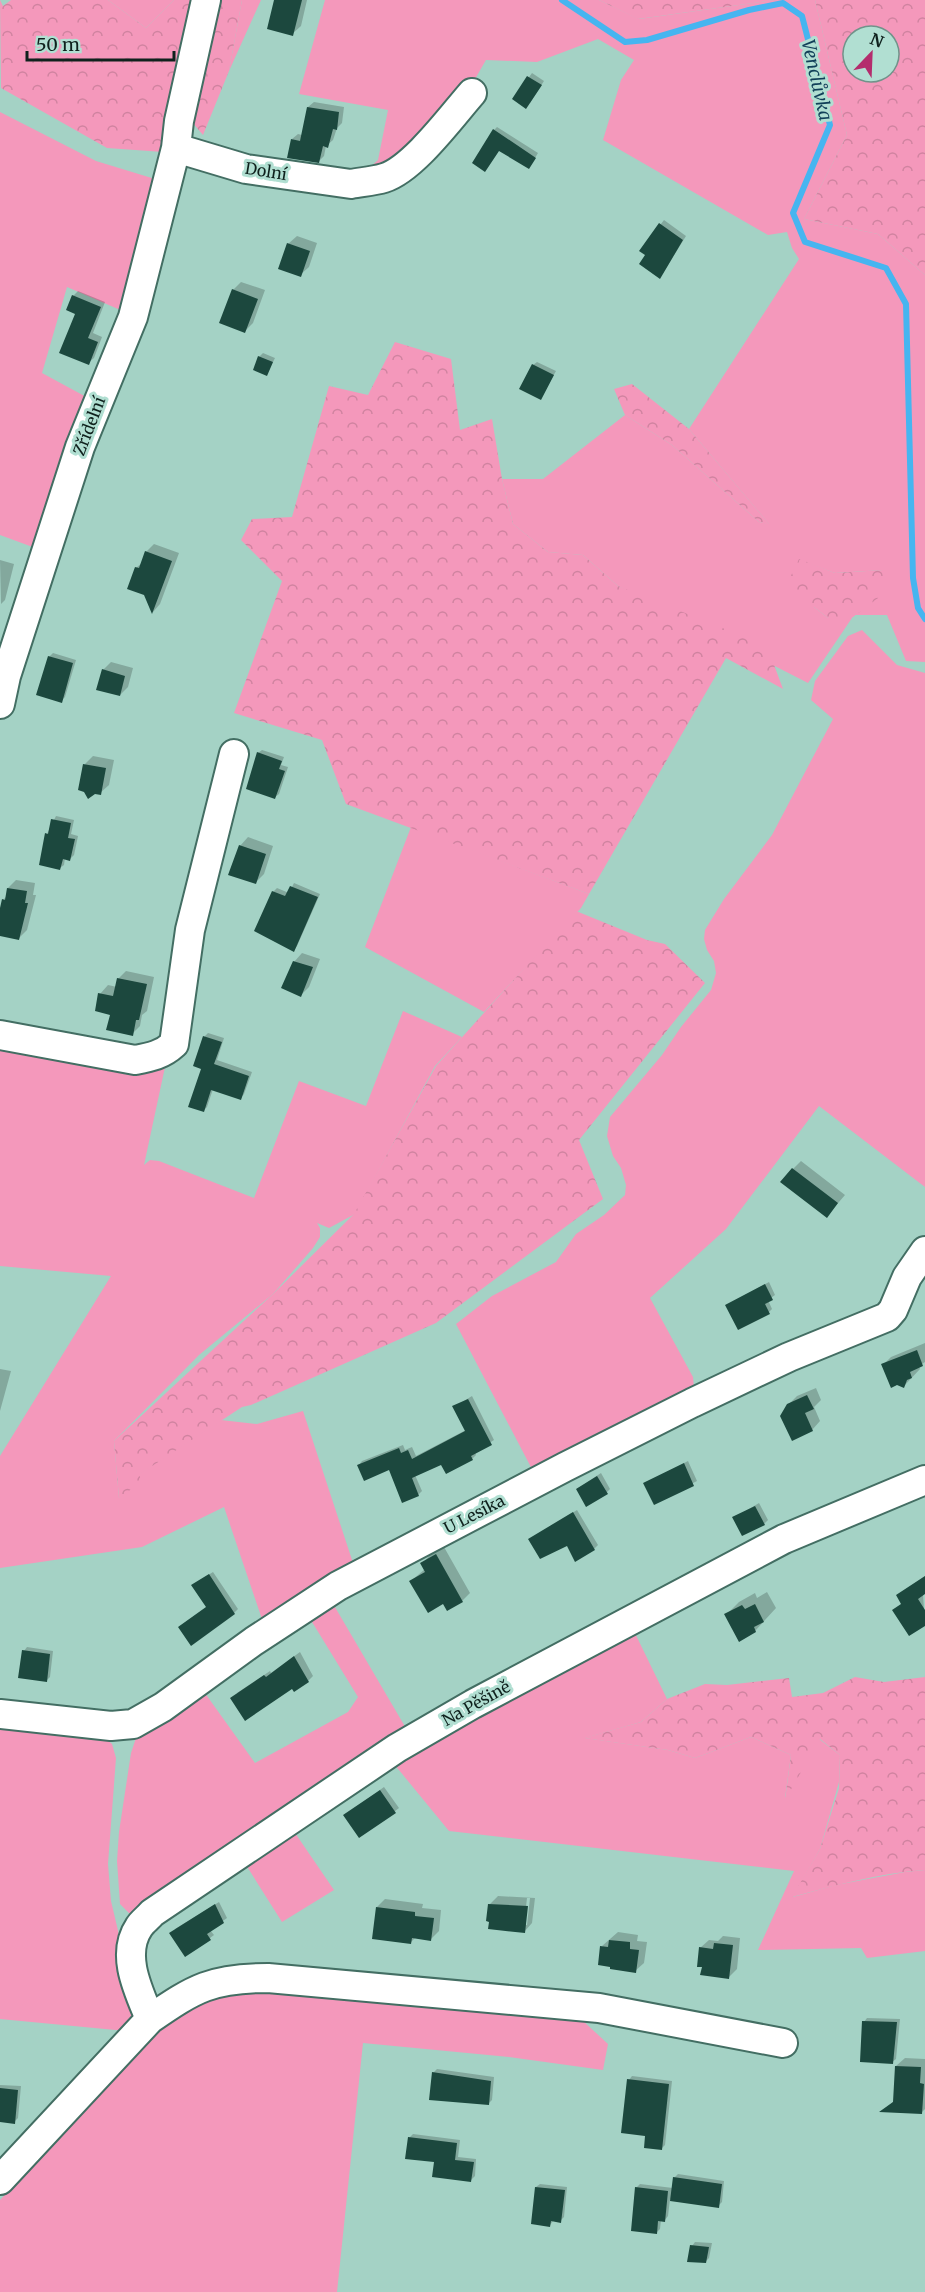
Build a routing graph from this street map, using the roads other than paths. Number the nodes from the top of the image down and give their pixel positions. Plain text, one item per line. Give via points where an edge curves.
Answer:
1 (206, 0) edge
2 (472, 93) dead end
3 (176, 148) junction
4 (3, 675) edge
5 (0, 704) edge
6 (234, 754) dead end
7 (0, 1035) edge
8 (925, 1251) edge
9 (925, 1480) edge
10 (0, 1714) edge
11 (150, 2019) junction
12 (783, 2043) dead end
13 (0, 2180) edge

1 - 3 street
2 - 3 street, Dolní via 407,166 386,178 351,184 246,169
3 - 4 street, Zřídelní via 133,317 80,447
4 - 5 street, Zřídelní
6 - 7 street via 190,930 174,1044 154,1057 135,1060
8 - 10 street, U Lesíka via 887,1317 692,1403 338,1586 133,1724 111,1726
9 - 11 street, Na Pěšině via 784,1539 473,1704 397,1748 152,1913 138,1928 131,1946 131,1961
11 - 12 street via 208,1983 268,1978 598,2008
11 - 13 street

